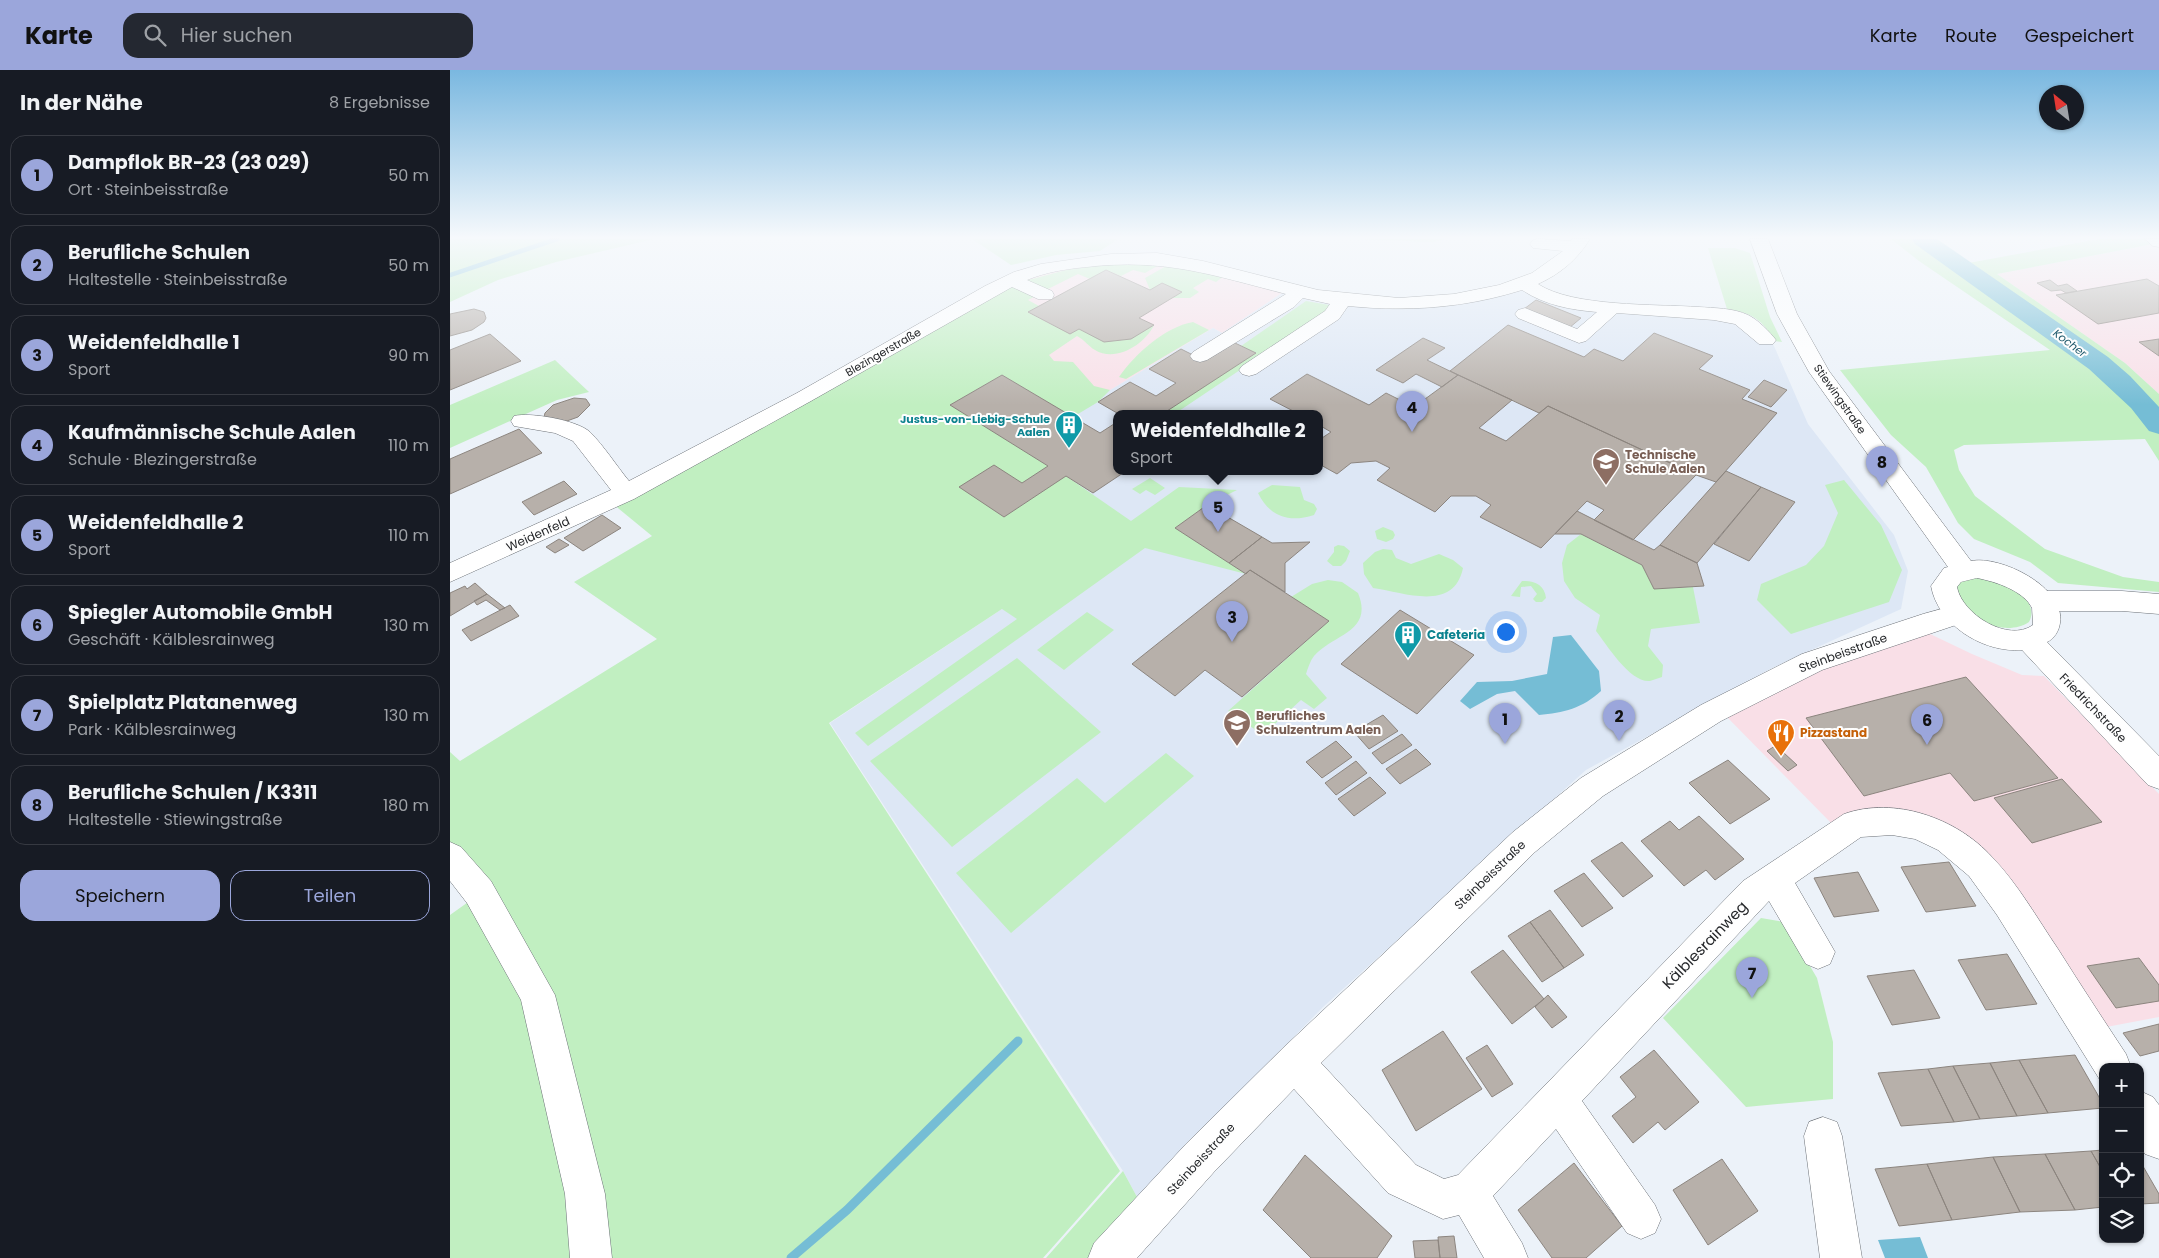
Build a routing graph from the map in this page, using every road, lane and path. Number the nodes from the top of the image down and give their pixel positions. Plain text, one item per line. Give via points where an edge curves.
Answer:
1 (987, 294) edge
2 (1296, 294) edge
3 (1314, 294) edge
4 (1484, 294) edge
5 (1541, 294) edge
6 (1780, 294) edge
7 (1343, 299) junction
8 (1605, 307) junction
9 (1525, 314) dead end
10 (1766, 340) dead end
11 (1200, 356) dead end
12 (1249, 370) dead end
13 (522, 421) dead end
14 (626, 493) junction
15 (1964, 570) junction
16 (450, 573) edge
17 (2041, 601) junction
18 (2159, 604) edge
19 (1956, 615) junction
20 (2028, 639) junction
21 (2159, 776) edge
22 (450, 857) edge
23 (1774, 879) junction
24 (1818, 952) dead end
25 (1295, 1062) junction
26 (2109, 1063) edge
27 (1558, 1099) junction
28 (2144, 1116) edge
29 (1823, 1136) dead end
30 (2159, 1140) edge
31 (1469, 1194) junction
32 (1641, 1219) dead end
33 (591, 1258) edge
34 (1110, 1258) edge
35 (1507, 1258) edge
36 (1841, 1258) edge

1 - 14 street, Blezingerstraße
2 - 11 street
3 - 7 street, Blezingerstraße
4 - 7 street, Blezingerstraße via 1388,304
5 - 8 street via 1578,305
6 - 15 street, Stiewingstraße via 1787,314 1819,372
7 - 12 street via 1332,315
8 - 9 street via 1608,313 1580,337
8 - 10 street via 1714,314 1741,319
13 - 14 street via 553,425 581,436
14 - 16 street, Weidenfeld
15 - 17 street via 1991,571 2006,576 2032,591
15 - 19 street via 1952,574 1945,582 1943,592
17 - 18 street
17 - 20 street via 2048,614 2047,625
19 - 20 street via 1991,634
19 - 25 street, Steinbeisstraße via 1812,662 1711,712 1592,787 1524,842
20 - 21 street, Friedrichstraße
22 - 33 street via 479,892 537,995 585,1194
23 - 24 street
23 - 26 street, Kälblesrainweg via 1855,824 1892,821 1919,826 1949,840 1980,866 2009,904
23 - 27 street, Kälblesrainweg via 1755,892
25 - 31 street via 1402,1178 1443,1199
25 - 34 street, Steinbeisstraße via 1200,1158
27 - 31 street, Kälblesrainweg
27 - 32 street
28 - 30 street
29 - 36 street
31 - 35 street

